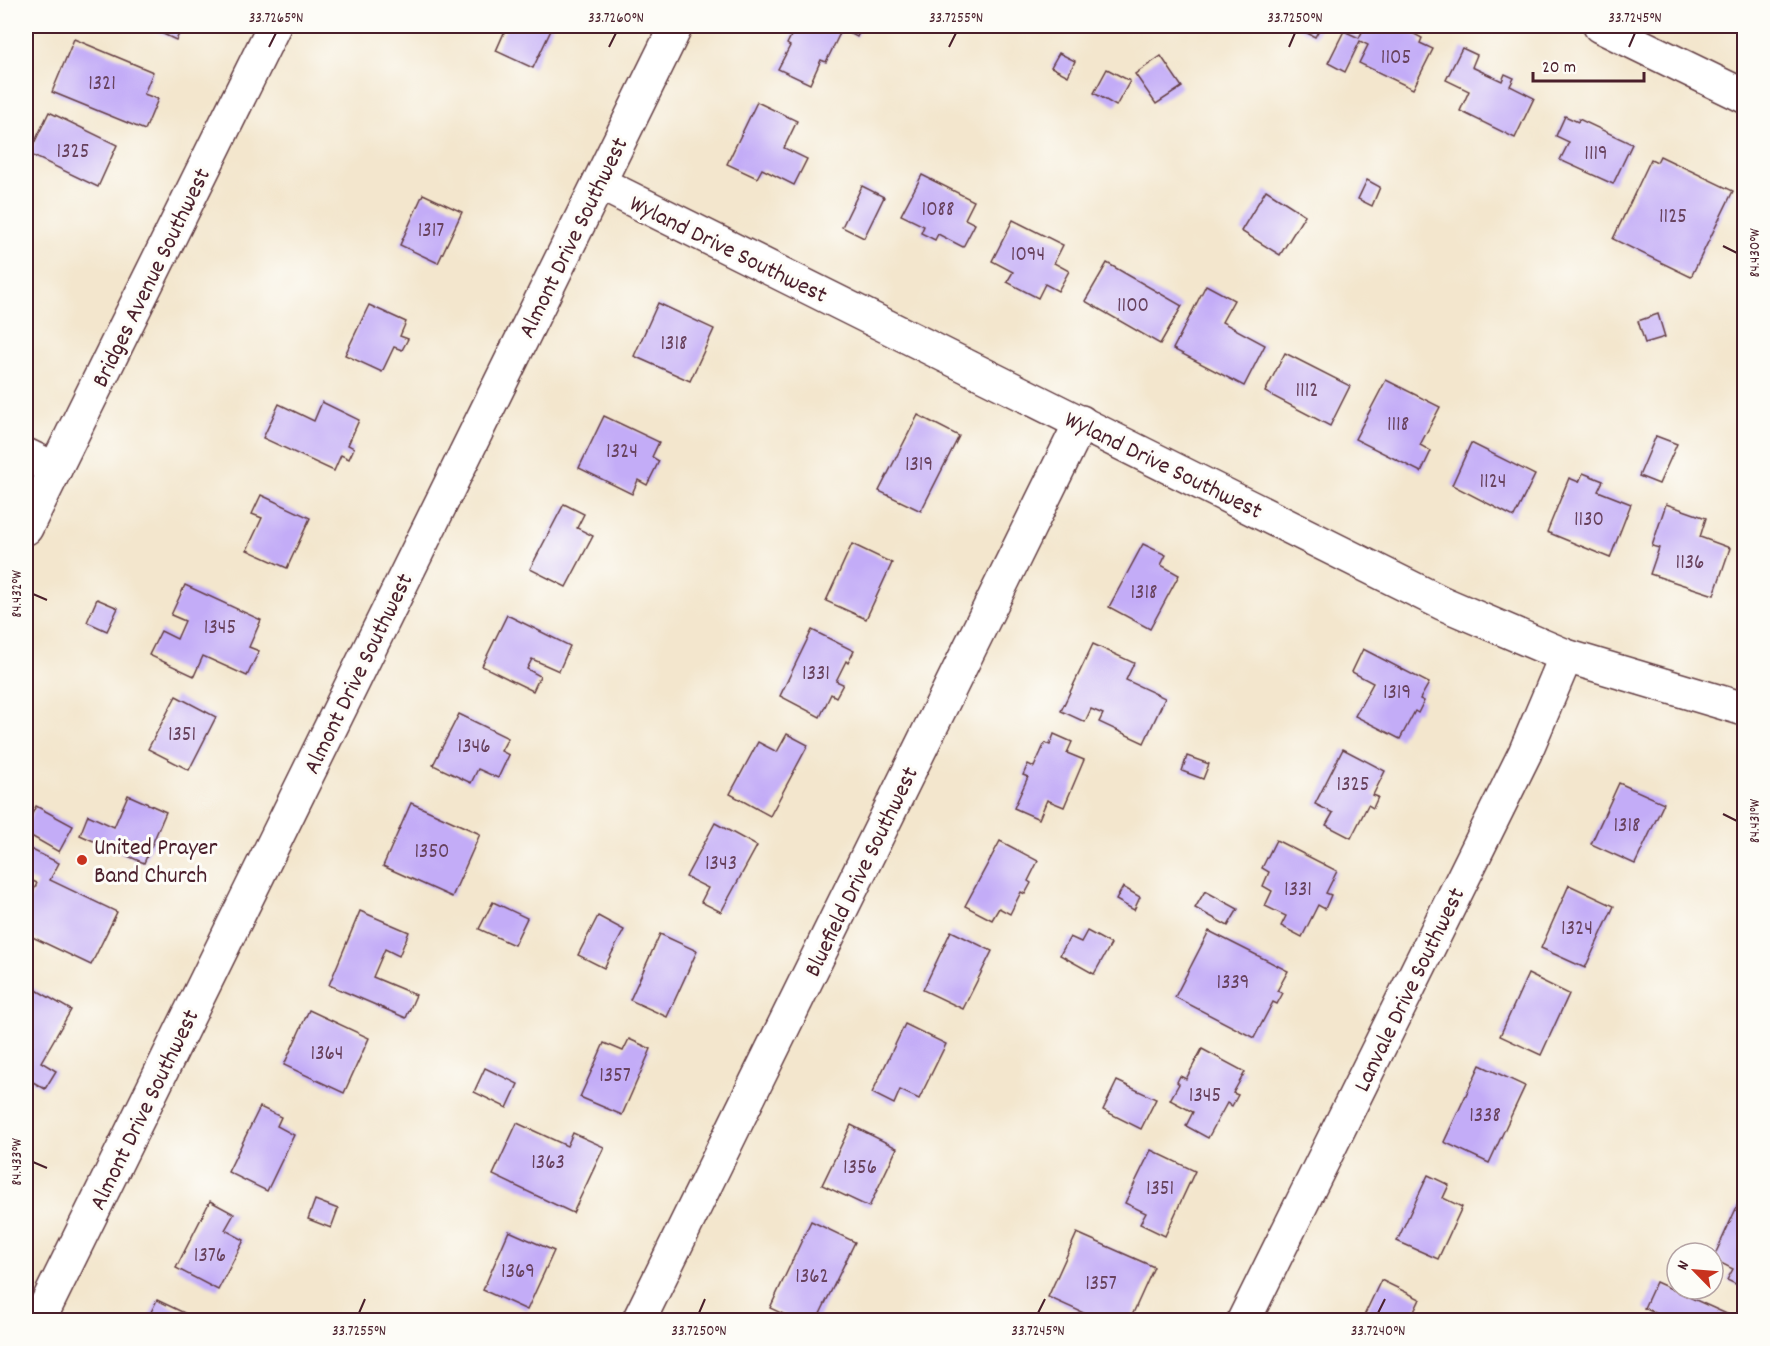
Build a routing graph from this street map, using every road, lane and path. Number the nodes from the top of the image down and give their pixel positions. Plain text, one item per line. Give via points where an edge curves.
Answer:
1 (274, 26) edge
2 (676, 26) edge
3 (1600, 26) edge
4 (1744, 96) edge
5 (599, 183) junction
6 (1081, 422) junction
7 (26, 455) edge
8 (54, 469) junction
9 (26, 528) edge
10 (1566, 656) junction
11 (1744, 709) edge
12 (39, 1320) edge
13 (639, 1320) edge
14 (1244, 1320) edge

1 - 8 street, Bridges Avenue Southwest
2 - 5 street, Almont Drive Southwest
3 - 4 street
5 - 6 street, Wyland Drive Southwest
5 - 12 street, Almont Drive Southwest
6 - 10 street, Wyland Drive Southwest via 1443,603
6 - 13 street, Bluefield Drive Southwest
7 - 8 street
8 - 9 street, Bridges Avenue Southwest
10 - 11 street, Wyland Drive Southwest
10 - 14 street, Lanvale Drive Southwest via 1525,753

